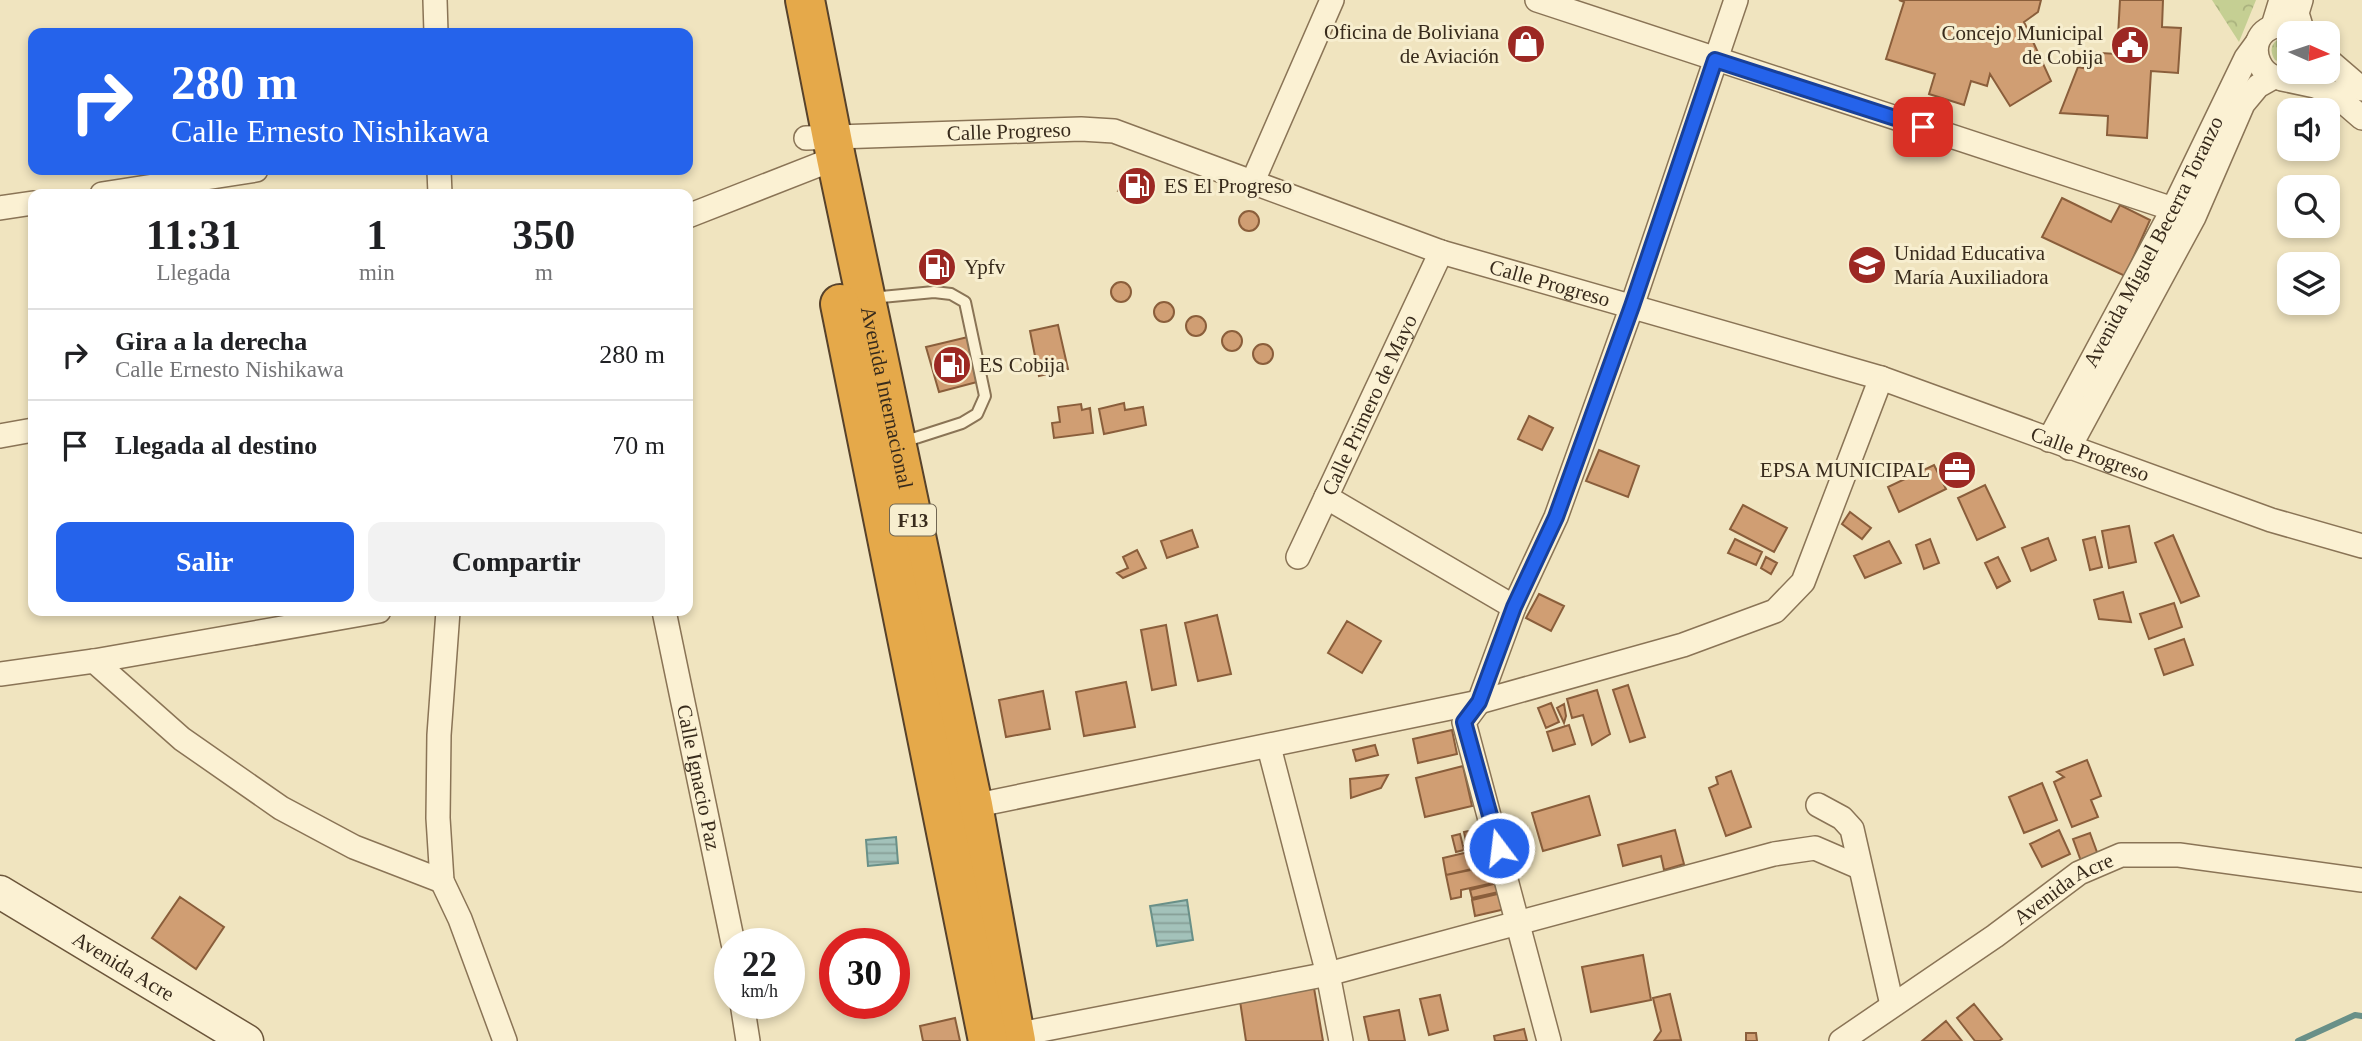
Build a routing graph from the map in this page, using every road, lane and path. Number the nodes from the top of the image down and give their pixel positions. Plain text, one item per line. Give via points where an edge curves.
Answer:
1 (435, 0) edge
2 (778, 0) edge
3 (805, 0) edge
4 (1332, 0) edge
5 (1537, 0) edge
6 (1736, 0) edge
7 (2281, 0) edge
8 (2301, 0) edge
9 (2299, 21) edge
10 (2273, 26) junction
11 (2277, 26) edge
12 (436, 28) edge
13 (2257, 43) junction
14 (1715, 60) junction
15 (2340, 70) edge
16 (2277, 73) edge
17 (2277, 79) edge
18 (2309, 84) edge
19 (2362, 89) edge
20 (2362, 118) edge
21 (822, 150) junction
22 (224, 175) edge
23 (1253, 181) junction
24 (134, 189) edge
25 (28, 204) edge
26 (0, 208) edge
27 (2172, 209) junction
28 (693, 214) edge
29 (1441, 252) junction
30 (866, 299) junction
31 (1632, 306) junction
32 (1881, 378) junction
33 (28, 431) edge
34 (0, 436) edge
35 (897, 444) junction
36 (2059, 444) junction
37 (1326, 498) junction
38 (2362, 546) edge
39 (1298, 557) dead end
40 (1514, 607) junction
41 (350, 616) edge
42 (448, 616) edge
43 (665, 616) edge
44 (94, 661) junction
45 (0, 674) edge
46 (1479, 702) junction
47 (1269, 747) junction
48 (1818, 805) dead end
49 (958, 810) junction
50 (1859, 867) junction
51 (2362, 880) edge
52 (442, 881) junction
53 (0, 892) edge
54 (1519, 924) junction
55 (730, 928) edge
56 (1328, 974) junction
57 (1892, 1005) junction
58 (745, 1019) edge
59 (1867, 1033) edge
60 (1006, 1039) edge
61 (247, 1041) edge
62 (505, 1041) edge
63 (748, 1041) edge
64 (1342, 1041) edge
65 (1549, 1041) edge
66 (1842, 1041) edge

1 - 12 street
2 - 21 highway, Avenida Internacional / F13
3 - 21 highway, Avenida Internacional / F13
4 - 23 street
5 - 14 street
6 - 14 street
7 - 10 street
8 - 9 street
10 - 11 street
10 - 13 street, Avenida Miguel Becerra Toranzo
13 - 16 street via 2261,67
13 - 27 street, Avenida Miguel Becerra Toranzo
14 - 27 street
14 - 31 street
15 - 19 street
17 - 36 street, Avenida Miguel Becerra Toranzo via 2258,86 2243,104 2194,217
18 - 20 street via 2333,93
21 - 23 street, Calle Progreso via 1081,129 1114,131
21 - 28 street, Calle Progreso
21 - 30 highway, Avenida Internacional / F13
21 - 49 highway, Avenida Internacional / F13
22 - 24 street
23 - 29 street, Calle Progreso
25 - 26 street
27 - 36 street, Avenida Miguel Becerra Toranzo
29 - 31 street, Calle Progreso
29 - 37 street, Calle Primero de Mayo
30 - 35 highway, Avenida Internacional / F13
30 - 35 lane via 934,292 965,302 985,396 977,414
31 - 32 street, Calle Progreso
31 - 40 street via 1556,517
32 - 36 street, Calle Progreso
32 - 46 street via 1803,582 1775,611 1683,645
33 - 34 street
35 - 49 highway, Avenida Internacional / F13
36 - 38 street, Calle Progreso via 2271,520
37 - 39 street, Calle Primero de Mayo
37 - 40 street
40 - 46 street
41 - 44 street
42 - 52 street via 439,735
43 - 55 street, Calle Ignacio Paz
44 - 45 street
44 - 52 street via 182,739 281,808 354,847
46 - 47 street
46 - 54 street via 1464,722
47 - 49 street
47 - 56 street
48 - 50 street via 1852,829
49 - 60 highway, Avenida Internacional / F13
50 - 54 street via 1815,848 1774,854
50 - 57 street
51 - 57 street, Avenida Acre via 2179,855 2121,855 2079,873
52 - 62 street
53 - 61 main road, Avenida Acre
54 - 56 street
54 - 65 street
56 - 60 street
56 - 64 street
57 - 59 street, Avenida Acre
58 - 63 street
59 - 66 street, Avenida Acre

